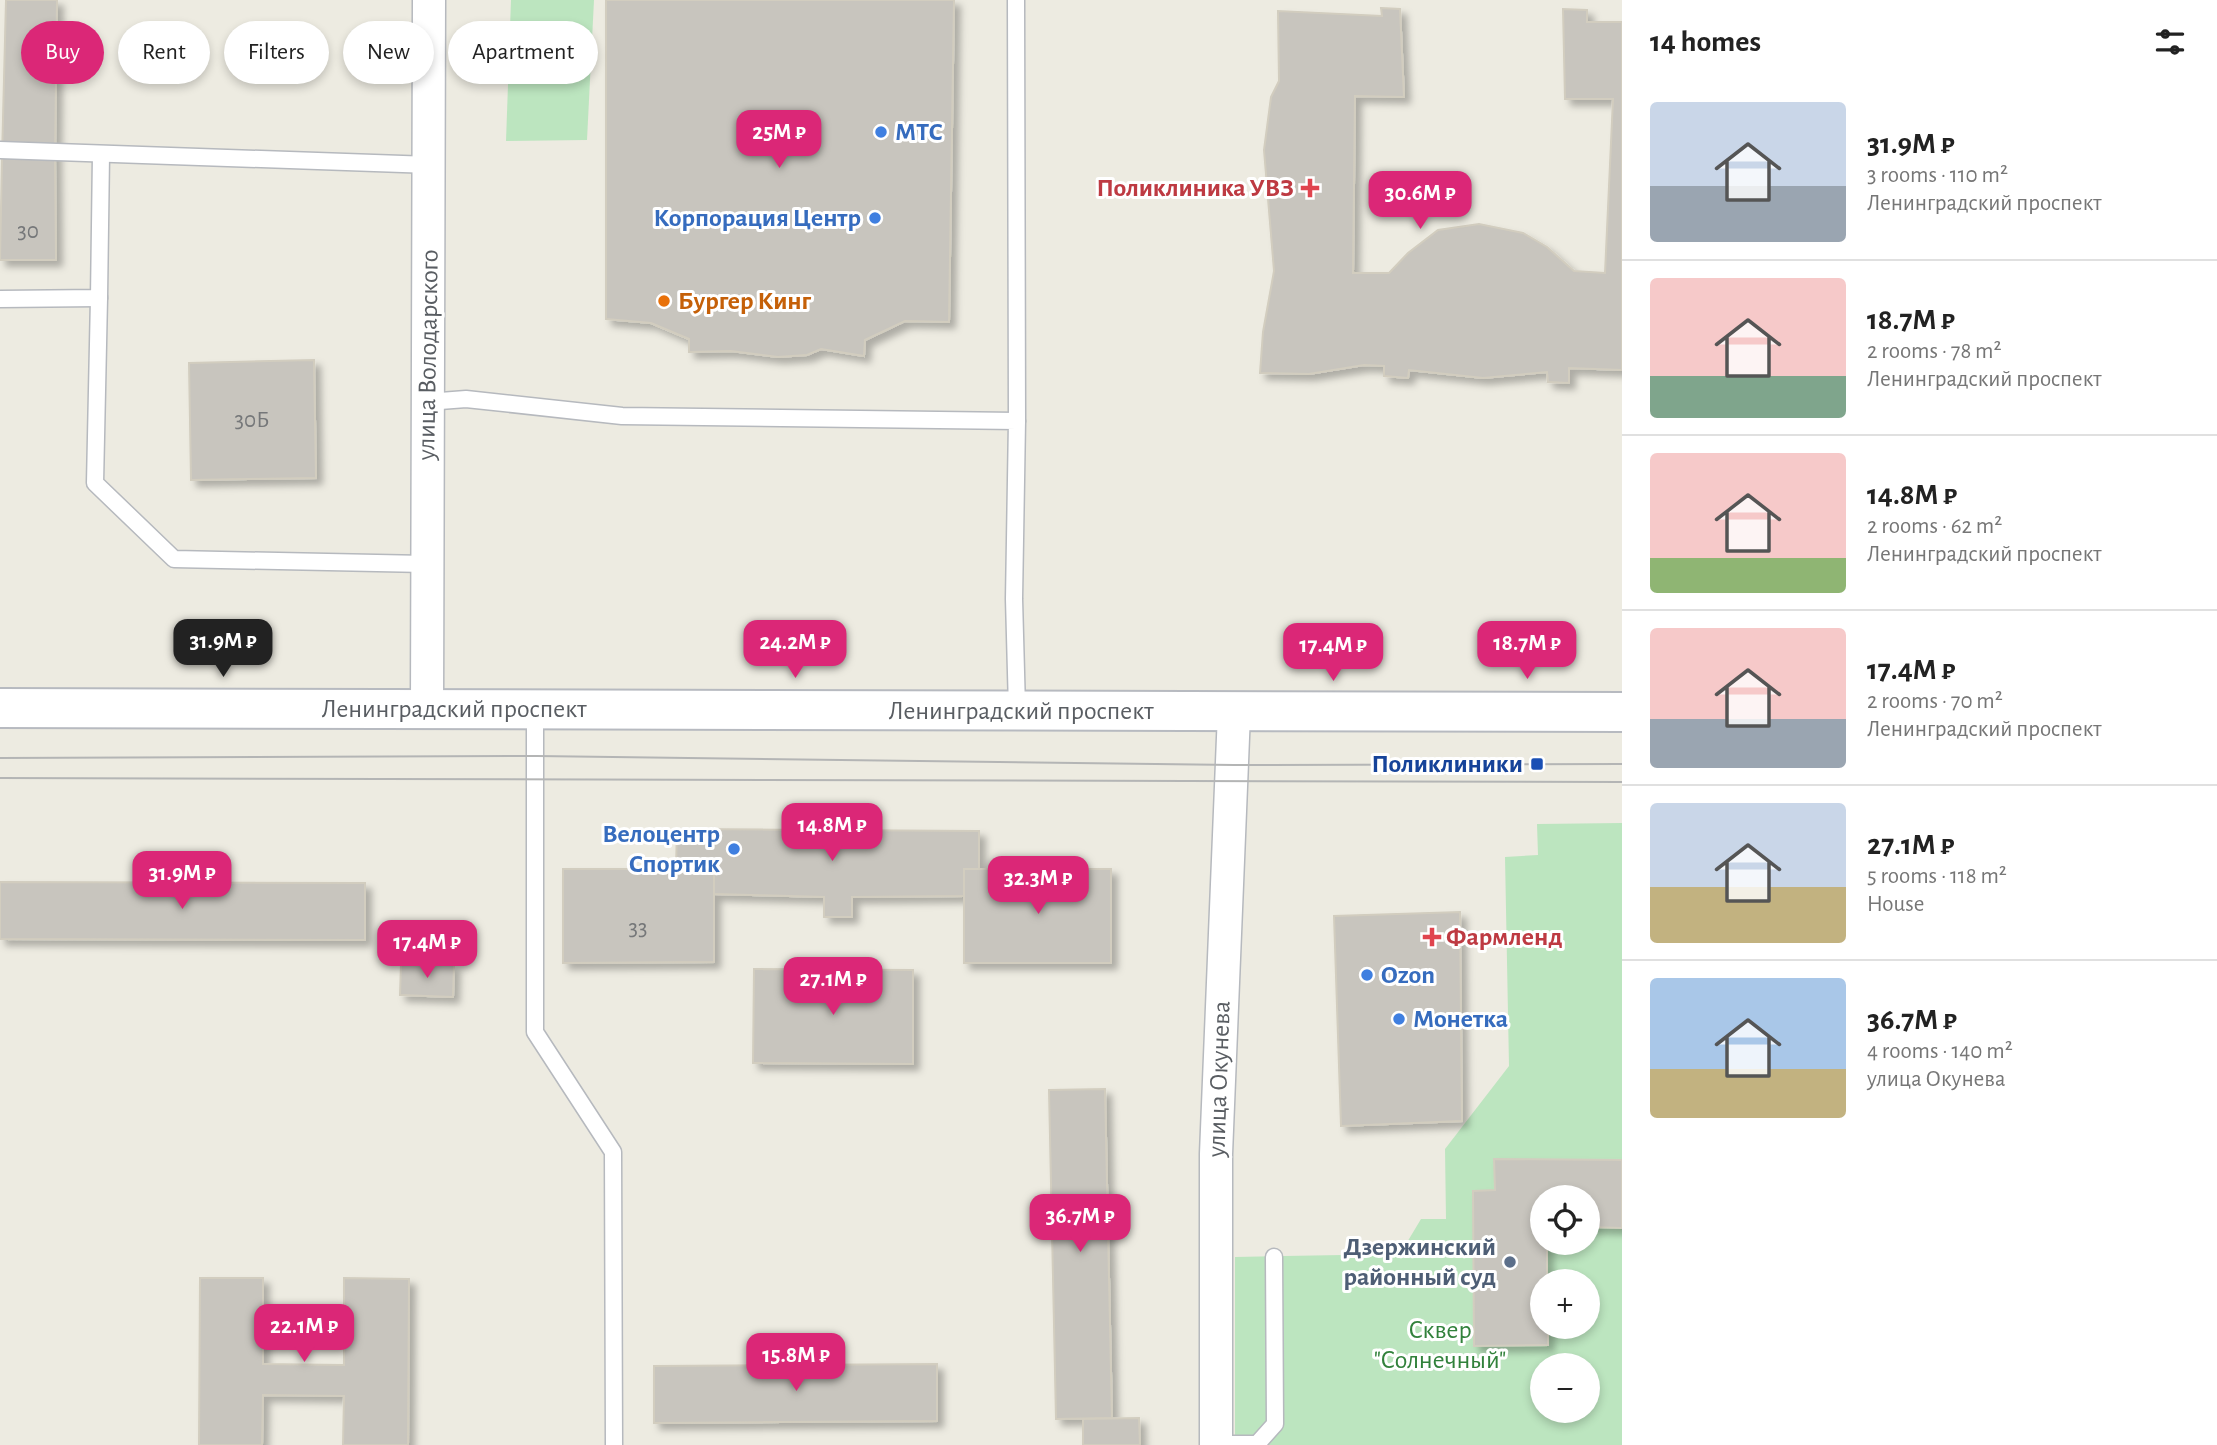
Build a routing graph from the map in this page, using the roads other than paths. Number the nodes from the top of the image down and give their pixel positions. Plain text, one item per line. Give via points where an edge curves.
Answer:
1 (429, 0) edge
2 (1016, 0) edge
3 (0, 150) edge
4 (101, 155) junction
5 (431, 165) junction
6 (99, 298) junction
7 (0, 299) edge
8 (427, 402) junction
9 (1017, 421) junction
10 (426, 564) junction
11 (0, 708) edge
12 (427, 709) junction
13 (535, 709) junction
14 (1017, 709) junction
15 (1622, 712) edge
16 (1234, 713) junction
17 (1274, 1257) dead end
18 (614, 1445) edge
19 (1216, 1445) edge

1 - 5 street, улица Володарского
2 - 9 lane
3 - 4 lane
4 - 5 lane
4 - 6 lane
5 - 8 street, улица Володарского
6 - 7 lane
6 - 10 lane via 94,483 174,559
8 - 9 lane via 466,399 622,416
8 - 10 street, улица Володарского
9 - 14 lane
10 - 12 street, улица Володарского
11 - 12 main road, Ленинградский проспект
12 - 13 main road, Ленинградский проспект
13 - 14 main road, Ленинградский проспект
13 - 18 lane via 536,1032 613,1152
14 - 16 main road, Ленинградский проспект
15 - 16 main road, Ленинградский проспект
16 - 19 street, улица Окунева via 1216,1154
17 - 19 lane via 1275,1424 1257,1444

